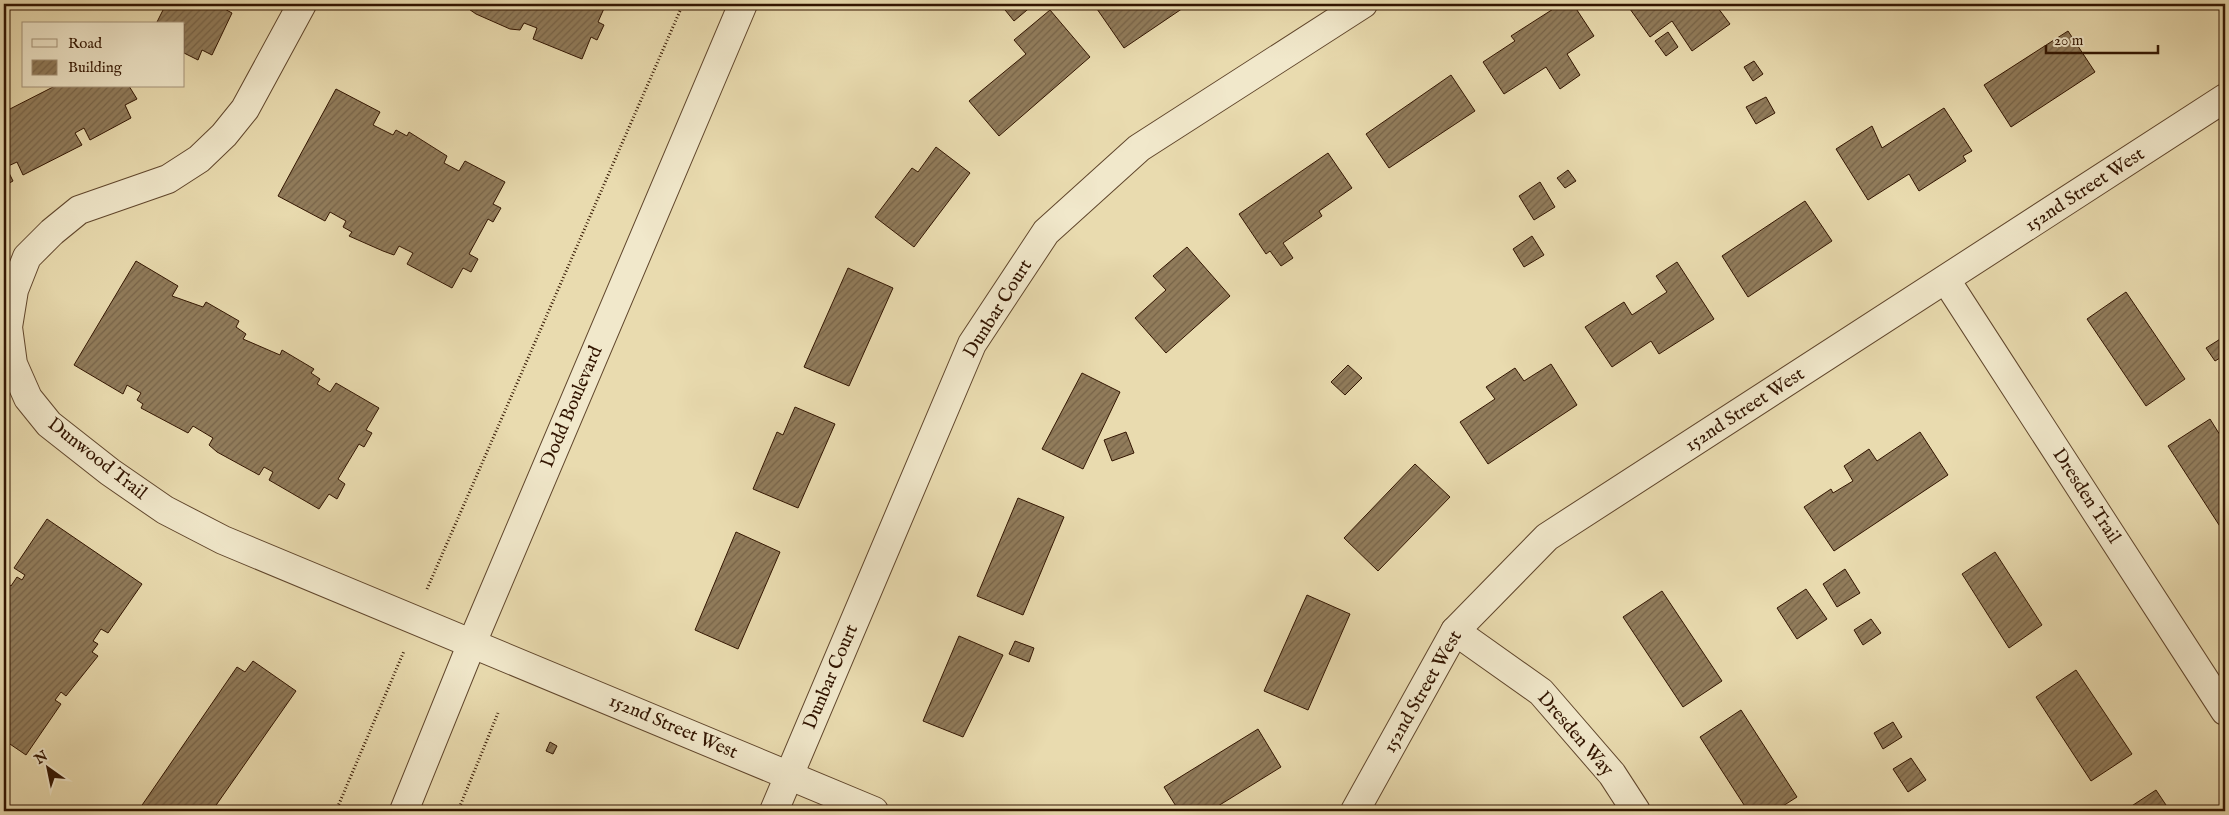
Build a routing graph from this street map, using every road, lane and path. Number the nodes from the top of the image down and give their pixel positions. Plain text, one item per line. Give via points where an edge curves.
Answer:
1 (14, 4) edge
2 (302, 4) edge
3 (683, 4) edge
4 (743, 4) edge
5 (1363, 4) edge
6 (4, 10) edge
7 (2225, 98) edge
8 (1946, 280) junction
9 (416, 619) junction
10 (1455, 631) junction
11 (472, 643) junction
12 (2225, 711) edge
13 (498, 713) dead end
14 (789, 776) junction
15 (336, 811) edge
16 (404, 811) edge
17 (458, 811) edge
18 (774, 811) edge
19 (874, 811) edge
20 (1356, 811) edge
21 (1636, 811) edge

1 - 6 path
2 - 9 street, Dunwood Trail via 245,109 199,159 168,179 79,210 27,257 14,290 8,328 14,364 28,398 49,424 165,510 223,540
3 - 9 path via 446,543
4 - 11 street, Dodd Boulevard
5 - 14 street, Dunbar Court via 1139,148 1046,232 972,344
7 - 8 street, 152nd Street West
8 - 10 street, 152nd Street West via 1547,537
8 - 12 street, Dresden Trail
9 - 11 street, Dunwood Trail
9 - 15 path via 398,669
10 - 20 street, 152nd Street West
10 - 21 street, Dresden Way via 1541,692 1612,774
11 - 14 street, 152nd Street West
11 - 16 street, Dodd Boulevard
13 - 17 path
14 - 18 street, Dunbar Court
14 - 19 street, 152nd Street West

